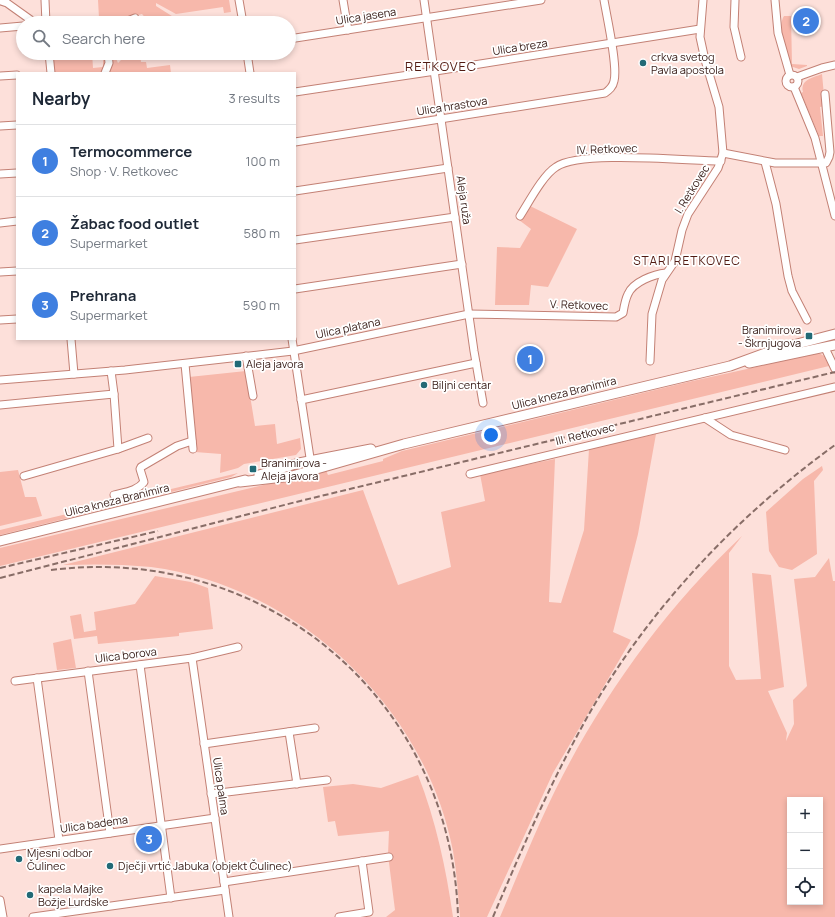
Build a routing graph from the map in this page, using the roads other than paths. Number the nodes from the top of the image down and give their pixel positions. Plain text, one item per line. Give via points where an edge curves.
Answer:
1 (45, 0) edge
2 (239, 0) edge
3 (343, 0) edge
4 (424, 0) edge
5 (541, 0) edge
6 (604, 0) edge
7 (703, 0) edge
8 (736, 0) edge
9 (775, 0) edge
10 (1, 1) edge
11 (26, 16) edge
12 (46, 16) edge
13 (241, 16) edge
14 (427, 18) junction
15 (16, 27) edge
16 (0, 28) edge
17 (700, 29) junction
18 (348, 30) junction
19 (296, 38) edge
20 (610, 43) junction
21 (741, 57) dead end
22 (50, 60) edge
23 (109, 60) edge
24 (248, 60) edge
25 (835, 65) edge
26 (51, 72) edge
27 (105, 72) edge
28 (250, 72) edge
29 (434, 72) junction
30 (16, 75) edge
31 (790, 75) junction
32 (0, 76) edge
33 (797, 77) junction
34 (794, 87) junction
35 (296, 92) edge
36 (825, 94) dead end
37 (441, 119) junction
38 (16, 125) edge
39 (0, 126) edge
40 (296, 142) edge
41 (723, 153) junction
42 (722, 161) junction
43 (765, 162) junction
44 (821, 164) junction
45 (448, 168) junction
46 (16, 173) edge
47 (0, 174) edge
48 (296, 191) edge
49 (520, 216) dead end
50 (835, 216) edge
51 (455, 217) junction
52 (16, 221) edge
53 (0, 222) edge
54 (296, 240) edge
55 (462, 264) junction
56 (16, 271) edge
57 (0, 272) edge
58 (666, 273) junction
59 (296, 289) edge
60 (469, 314) junction
61 (16, 319) edge
62 (0, 320) edge
63 (807, 320) dead end
64 (835, 334) edge
65 (71, 340) edge
66 (292, 340) edge
67 (835, 345) edge
68 (825, 348) junction
69 (293, 351) junction
70 (246, 356) junction
71 (650, 362) dead end
72 (476, 363) junction
73 (185, 364) junction
74 (730, 366) junction
75 (835, 368) edge
76 (111, 371) junction
77 (74, 374) junction
78 (0, 380) edge
79 (835, 387) edge
80 (114, 394) junction
81 (253, 396) dead end
82 (301, 400) junction
83 (483, 403) dead end
84 (0, 404) edge
85 (705, 418) junction
86 (148, 438) dead end
87 (404, 444) junction
88 (118, 449) junction
89 (785, 450) dead end
90 (310, 460) junction
91 (312, 471) junction
92 (470, 474) dead end
93 (24, 476) dead end
94 (240, 482) junction
95 (114, 495) dead end
96 (0, 542) edge
97 (238, 647) dead end
98 (192, 658) junction
99 (140, 665) junction
100 (88, 671) junction
101 (37, 678) junction
102 (16, 681) dead end
103 (315, 728) dead end
104 (289, 732) junction
105 (204, 744) junction
106 (326, 780) dead end
107 (297, 784) junction
108 (211, 794) junction
109 (215, 818) junction
110 (162, 826) junction
111 (110, 833) junction
112 (59, 840) junction
113 (0, 849) edge
114 (389, 857) dead end
115 (362, 861) junction
116 (224, 882) junction
117 (225, 890) junction
118 (171, 898) junction
119 (0, 900) edge
120 (78, 914) edge
121 (3, 917) edge
122 (33, 917) edge
123 (229, 917) edge
124 (339, 917) edge

1 - 12 street
2 - 13 street
3 - 18 street
4 - 14 street, Aleja ruža
5 - 14 street, Ulica jasena
6 - 20 street
7 - 17 street, I. Retkovec
8 - 21 street via 734,27
9 - 31 street via 778,33
10 - 11 street
14 - 18 street, Ulica jasena
14 - 29 street, Aleja ruža
15 - 16 street
17 - 20 street, Ulica breza
17 - 41 street, I. Retkovec via 704,54 719,107
18 - 19 street, Ulica jasena
20 - 29 street, Ulica breza
20 - 37 street, Ulica hrastova via 615,69 614,81 605,93
22 - 26 street
23 - 27 street
24 - 28 street
25 - 33 street
29 - 35 street, Ulica breza
29 - 37 street, Aleja ruža
30 - 32 street
31 - 33 street
31 - 34 street via 786,84
33 - 34 street via 798,83
34 - 44 street via 815,138
36 - 44 street via 830,152 828,161
37 - 40 street, Ulica hrastova
37 - 45 street, Aleja ruža
38 - 39 street
41 - 42 street, I. Retkovec
41 - 43 street
42 - 49 street, IV. Retkovec via 588,158 565,162 549,173
42 - 58 street, I. Retkovec via 688,214 675,261
43 - 44 street
43 - 63 street via 776,204 788,276 792,291
44 - 50 street
45 - 48 street
45 - 51 street, Aleja ruža
46 - 47 street
51 - 54 street
51 - 55 street, Aleja ruža
52 - 53 street
55 - 59 street
55 - 60 street, Aleja ruža
56 - 57 street
58 - 60 street, V. Retkovec via 635,285 628,294 623,313 616,318
58 - 71 street, I. Retkovec via 652,314
60 - 69 street, Ulica platana
60 - 72 street, Aleja ruža
61 - 62 street
64 - 74 main road, Ulica kneza Branimira via 774,350
65 - 77 street
66 - 69 street
67 - 68 main road, Ulica kneza Branimira
68 - 74 main road, Ulica kneza Branimira
68 - 75 street
69 - 70 street, Ulica platana
69 - 82 street
70 - 73 street, Ulica platana
70 - 81 street
72 - 82 street
72 - 83 street, Aleja ruža
73 - 76 street, Ulica platana
73 - 95 street via 193,445 177,446 141,467 144,482 137,488
74 - 87 main road, Ulica kneza Branimira
76 - 77 street, Ulica platana
76 - 80 street
77 - 78 street, Ulica platana
79 - 85 street, III. Retkovec
80 - 84 street
80 - 88 street
82 - 90 street
85 - 89 street via 731,435
85 - 92 street, III. Retkovec
86 - 88 street
87 - 90 main road, Ulica kneza Branimira
87 - 91 main road, Ulica kneza Branimira
88 - 93 street
90 - 91 street
90 - 94 main road, Ulica kneza Branimira
91 - 94 main road, Ulica kneza Branimira
94 - 96 main road, Ulica kneza Branimira
97 - 98 street, Ulica borova
98 - 99 street, Ulica borova
98 - 105 street, Ulica palma
99 - 100 street, Ulica borova
99 - 110 street
100 - 101 street, Ulica borova
100 - 111 street
101 - 102 street, Ulica borova
101 - 112 street
103 - 104 street
104 - 105 street
104 - 107 street
105 - 108 street, Ulica palma
106 - 107 street
107 - 108 street
108 - 109 street, Ulica palma
109 - 110 street, Ulica badema
109 - 116 street, Ulica palma
110 - 111 street, Ulica badema
110 - 118 street
111 - 112 street, Ulica badema
112 - 113 street, Ulica badema
114 - 115 street
115 - 116 street
115 - 124 street via 368,912
116 - 117 street, Ulica palma
117 - 118 street
117 - 123 street, Ulica palma
118 - 120 street
119 - 121 street
120 - 122 street

